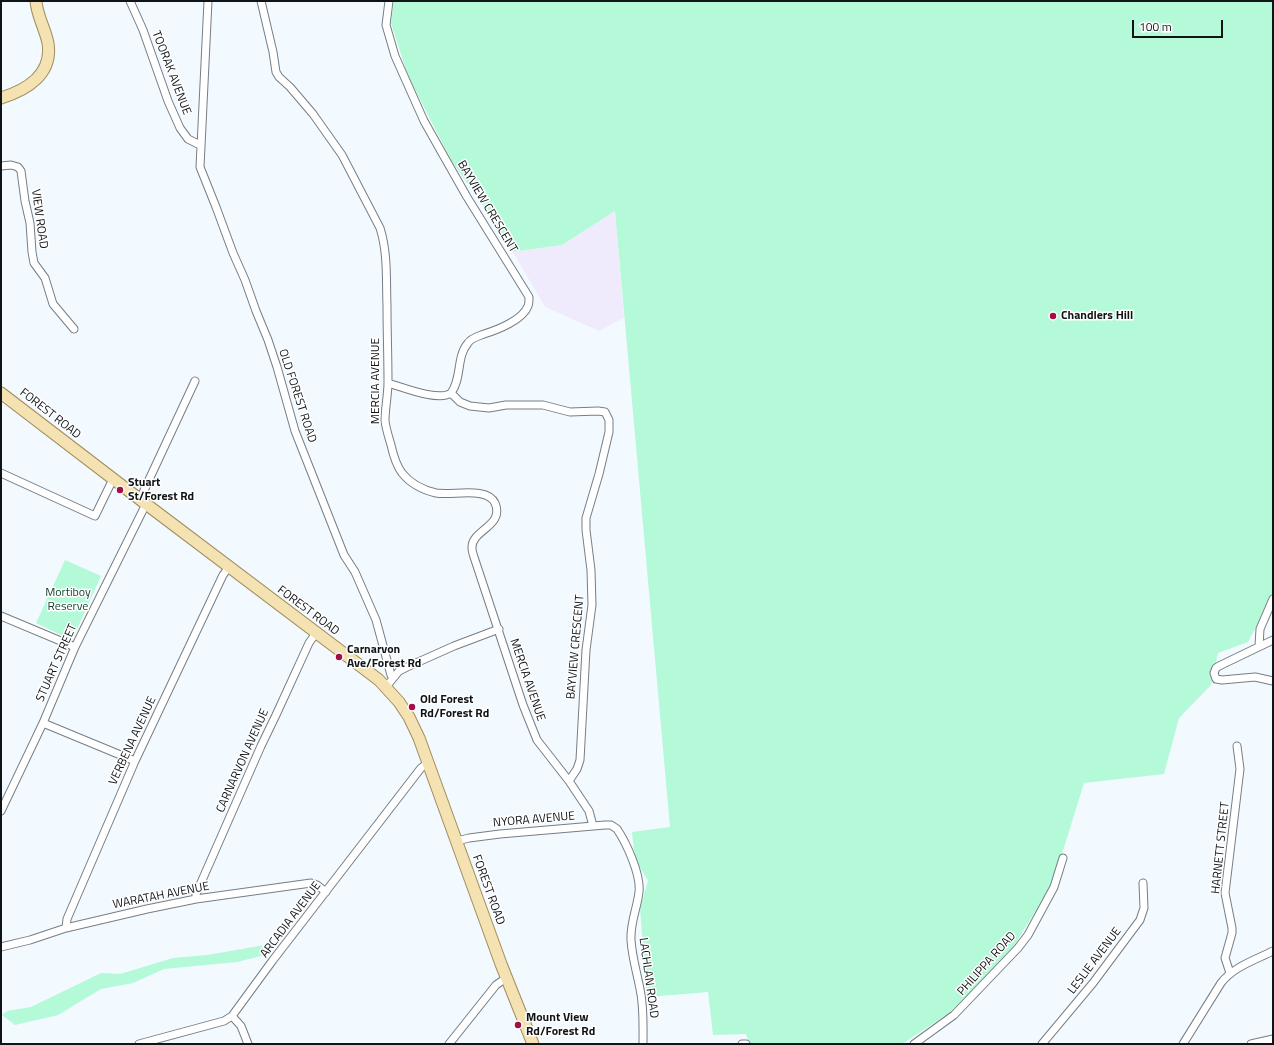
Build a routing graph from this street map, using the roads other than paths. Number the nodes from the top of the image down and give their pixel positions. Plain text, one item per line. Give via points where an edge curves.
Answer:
1 (36, 1) edge
2 (130, 1) edge
3 (208, 1) edge
4 (261, 1) edge
5 (389, 1) edge
6 (1, 98) edge
7 (200, 145) junction
8 (1, 166) edge
9 (74, 329) dead end
10 (195, 381) dead end
11 (388, 383) junction
12 (1, 393) edge
13 (451, 393) junction
14 (1, 473) edge
15 (113, 479) junction
16 (143, 502) junction
17 (229, 567) junction
18 (1273, 600) edge
19 (1, 616) edge
20 (499, 629) junction
21 (316, 633) junction
22 (1273, 640) edge
23 (1260, 646) junction
24 (75, 647) junction
25 (399, 671) junction
26 (391, 674) junction
27 (1273, 681) edge
28 (383, 684) junction
29 (43, 723) junction
30 (1237, 746) dead end
31 (135, 761) junction
32 (429, 762) junction
33 (568, 781) junction
34 (1, 811) edge
35 (593, 826) junction
36 (614, 826) joint
37 (457, 841) junction
38 (1064, 858) dead end
39 (1143, 883) dead end
40 (326, 892) junction
41 (196, 900) junction
42 (66, 928) junction
43 (1, 947) edge
44 (1273, 951) edge
45 (1230, 973) junction
46 (506, 978) junction
47 (232, 1016) junction
48 (1273, 1039) edge
49 (139, 1044) edge
50 (248, 1044) edge
51 (450, 1044) edge
52 (532, 1044) edge
53 (643, 1044) edge
54 (742, 1044) edge
55 (746, 1044) edge
56 (914, 1044) edge
57 (1042, 1044) edge
58 (1183, 1044) edge
59 (1251, 1044) edge

1 - 6 main road via 38,15 48,42 45,68 41,76 31,84
2 - 7 street, TOORAK AVENUE via 180,128 188,139
3 - 7 street, OLD FOREST ROAD
4 - 11 street, MERCIA AVENUE via 276,72 313,114 342,155 380,228 385,250
5 - 13 street, BAYVIEW CRESCENT via 386,25 395,56 413,96 442,153 529,297 529,306 525,313 495,331 468,342 462,352
7 - 26 street, OLD FOREST ROAD via 202,176 268,340 295,431 344,555 355,572 376,620
8 - 9 street, VIEW ROAD via 11,165 22,171 34,263 46,278 53,304
10 - 16 street, STUART STREET
11 - 13 street via 427,394 440,396
11 - 20 street, MERCIA AVENUE via 385,423 402,472 411,482 436,493 480,493 489,496 495,502 498,512 494,520 474,540 472,548
12 - 15 main road, FOREST ROAD
13 - 33 street, BAYVIEW CRESCENT via 460,402 470,406 489,408 543,405 570,412 605,412 610,420 599,474 586,518 592,605 586,650 580,760
14 - 15 street via 95,516
15 - 16 main road, FOREST ROAD
16 - 17 main road, FOREST ROAD
16 - 24 street, STUART STREET
17 - 21 main road, FOREST ROAD
17 - 31 street, VERBENA AVENUE
18 - 23 street via 1260,629
19 - 24 street
20 - 25 street
20 - 33 street, MERCIA AVENUE via 537,740
21 - 28 main road, FOREST ROAD
21 - 41 street, CARNARVON AVENUE via 260,746 196,894
22 - 23 street
23 - 27 street via 1217,667 1214,674 1216,679 1222,680 1255,677
24 - 29 street, STUART STREET
25 - 26 street
25 - 28 street
26 - 28 street
28 - 32 main road, FOREST ROAD via 409,716
29 - 31 street
29 - 34 street, STUART STREET
30 - 45 street, HARNETT STREET via 1240,769 1225,893 1232,928 1225,958
31 - 42 street, VERBENA AVENUE via 67,919
32 - 37 main road, FOREST ROAD
32 - 40 street, ARCADIA AVENUE via 421,768
33 - 35 street, MERCIA AVENUE via 589,811
35 - 36 street, NYORA AVENUE
35 - 37 street, NYORA AVENUE via 500,834
36 - 53 street, LACHLAN ROAD via 619,831 636,867 639,882 631,937 644,1019
37 - 46 main road, FOREST ROAD
38 - 56 street, PHILIPPA ROAD via 1051,892 1028,935 1013,954 954,1015
39 - 57 street, LESLIE AVENUE via 1144,908 1140,920 1093,983
40 - 41 street, WARATAH AVENUE via 311,883
40 - 47 street, ARCADIA AVENUE
41 - 42 street, WARATAH AVENUE
42 - 43 street, WARATAH AVENUE
44 - 45 street
45 - 58 street
46 - 51 street via 493,988
46 - 52 main road, FOREST ROAD
47 - 49 street, ARCADIA AVENUE via 224,1021
47 - 50 street via 241,1026
48 - 59 street
54 - 55 street

